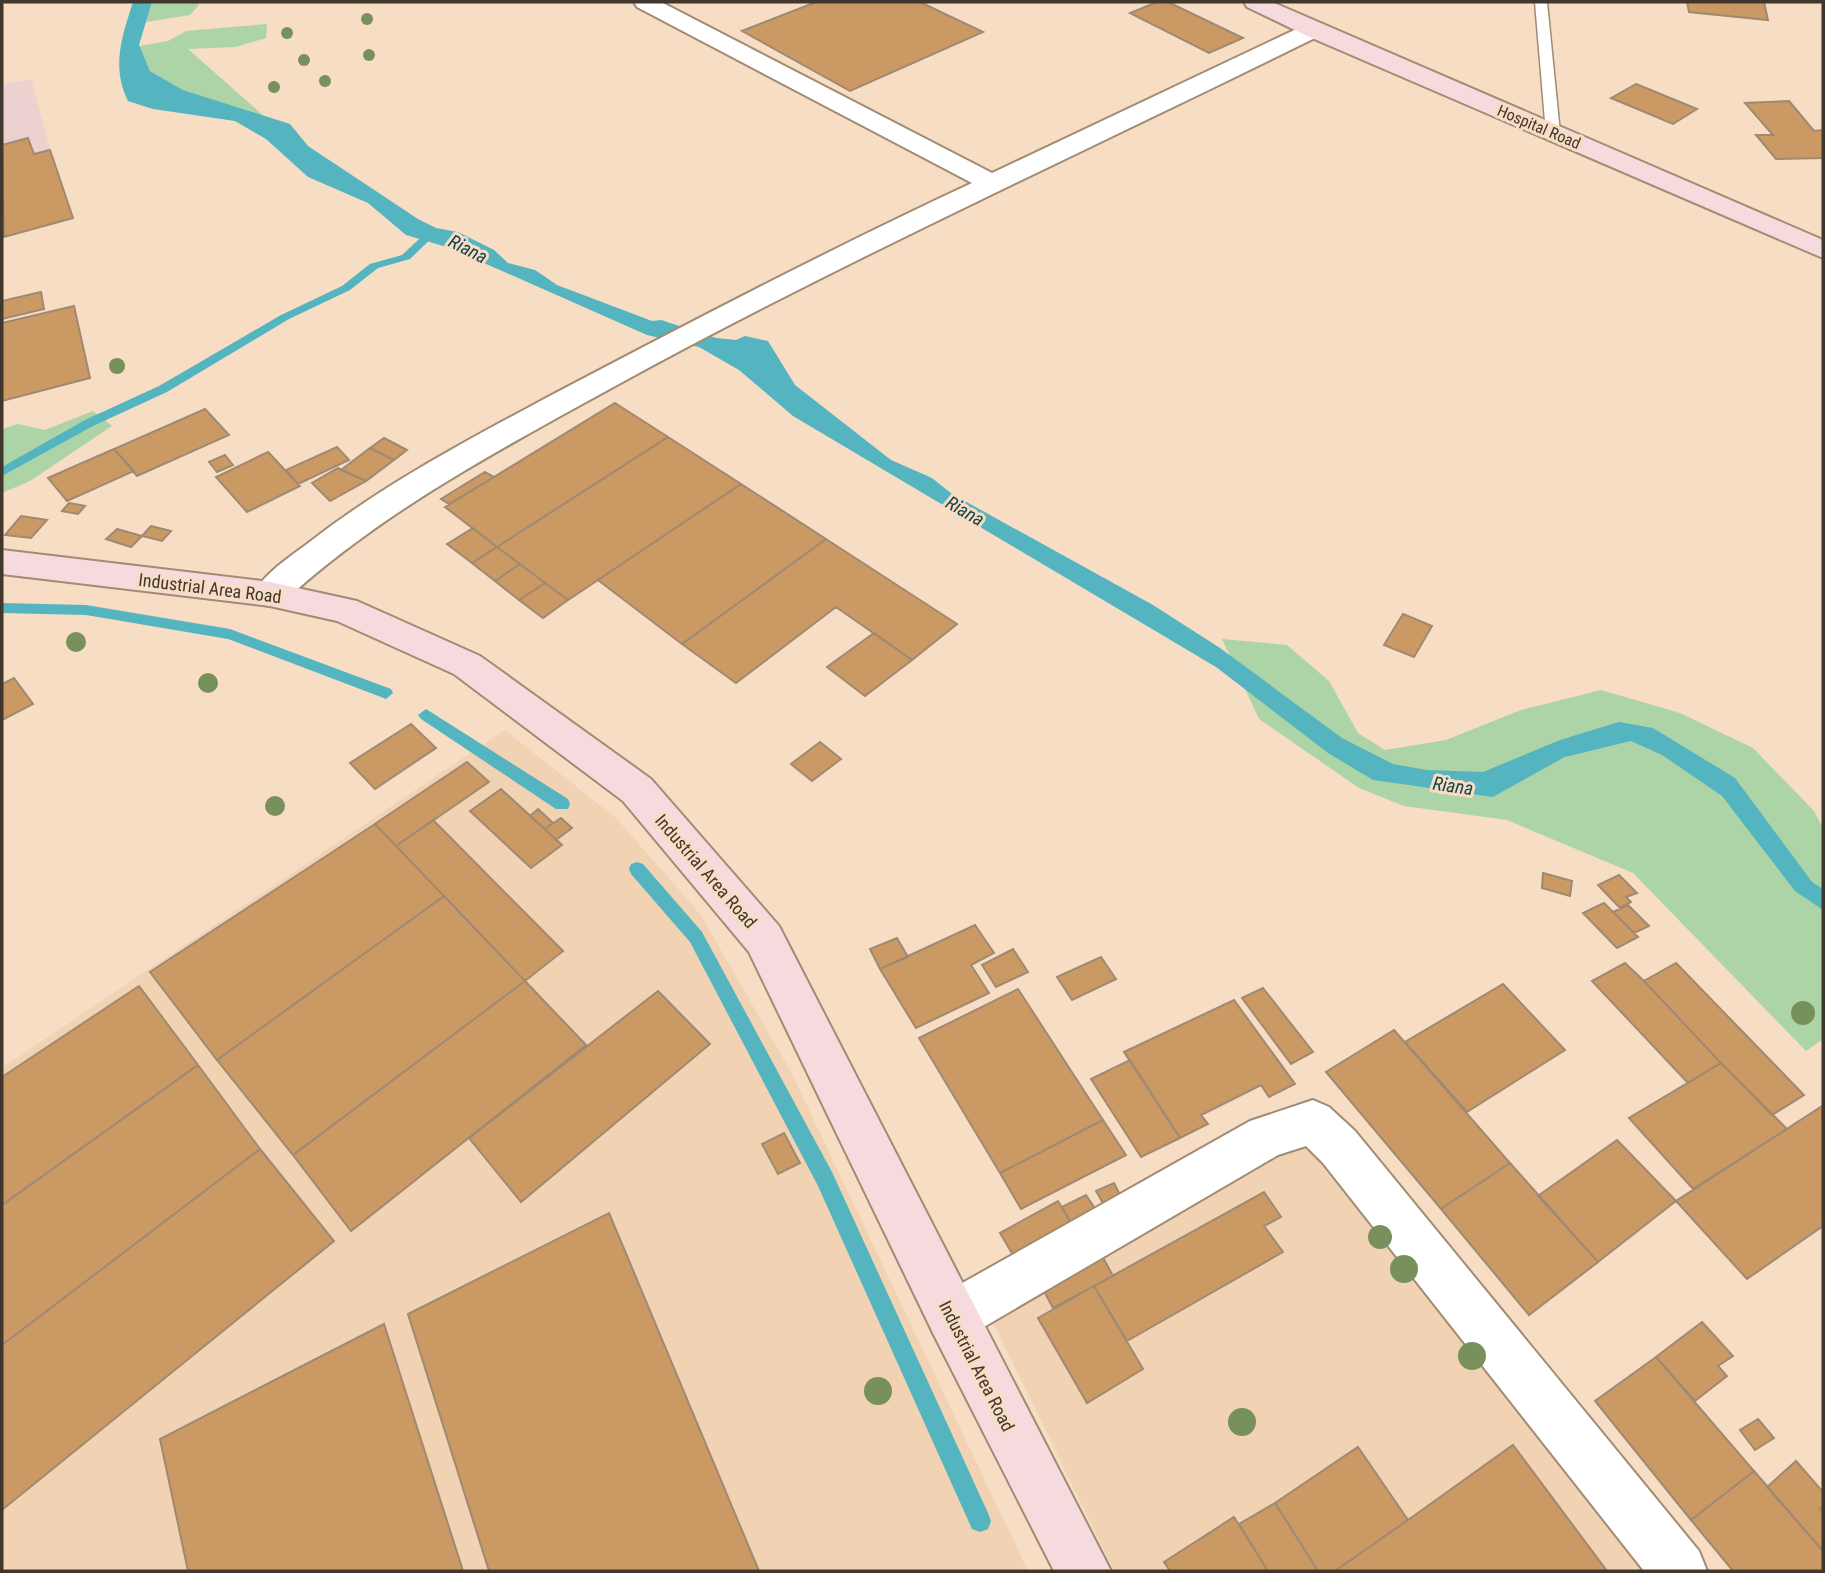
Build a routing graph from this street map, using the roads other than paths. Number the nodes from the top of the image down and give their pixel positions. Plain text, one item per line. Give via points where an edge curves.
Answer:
1 (645, 2) edge
2 (1255, 2) edge
3 (1541, 2) edge
4 (1313, 30) junction
5 (1553, 133) junction
6 (992, 183) junction
7 (1823, 250) edge
8 (2, 562) edge
9 (270, 594) junction
10 (952, 1317) junction
11 (1083, 1571) edge
12 (1679, 1571) edge

1 - 6 street
2 - 4 main road, Hospital Road
3 - 5 lane
4 - 5 main road, Hospital Road
4 - 6 street
5 - 7 main road, Hospital Road
6 - 9 street via 695,330 408,490 333,538
8 - 9 main road, Industrial Area Road
9 - 10 main road, Industrial Area Road via 345,610 467,666 637,790 764,939
10 - 11 main road, Industrial Area Road
10 - 12 street via 1266,1137 1312,1122 1339,1147

